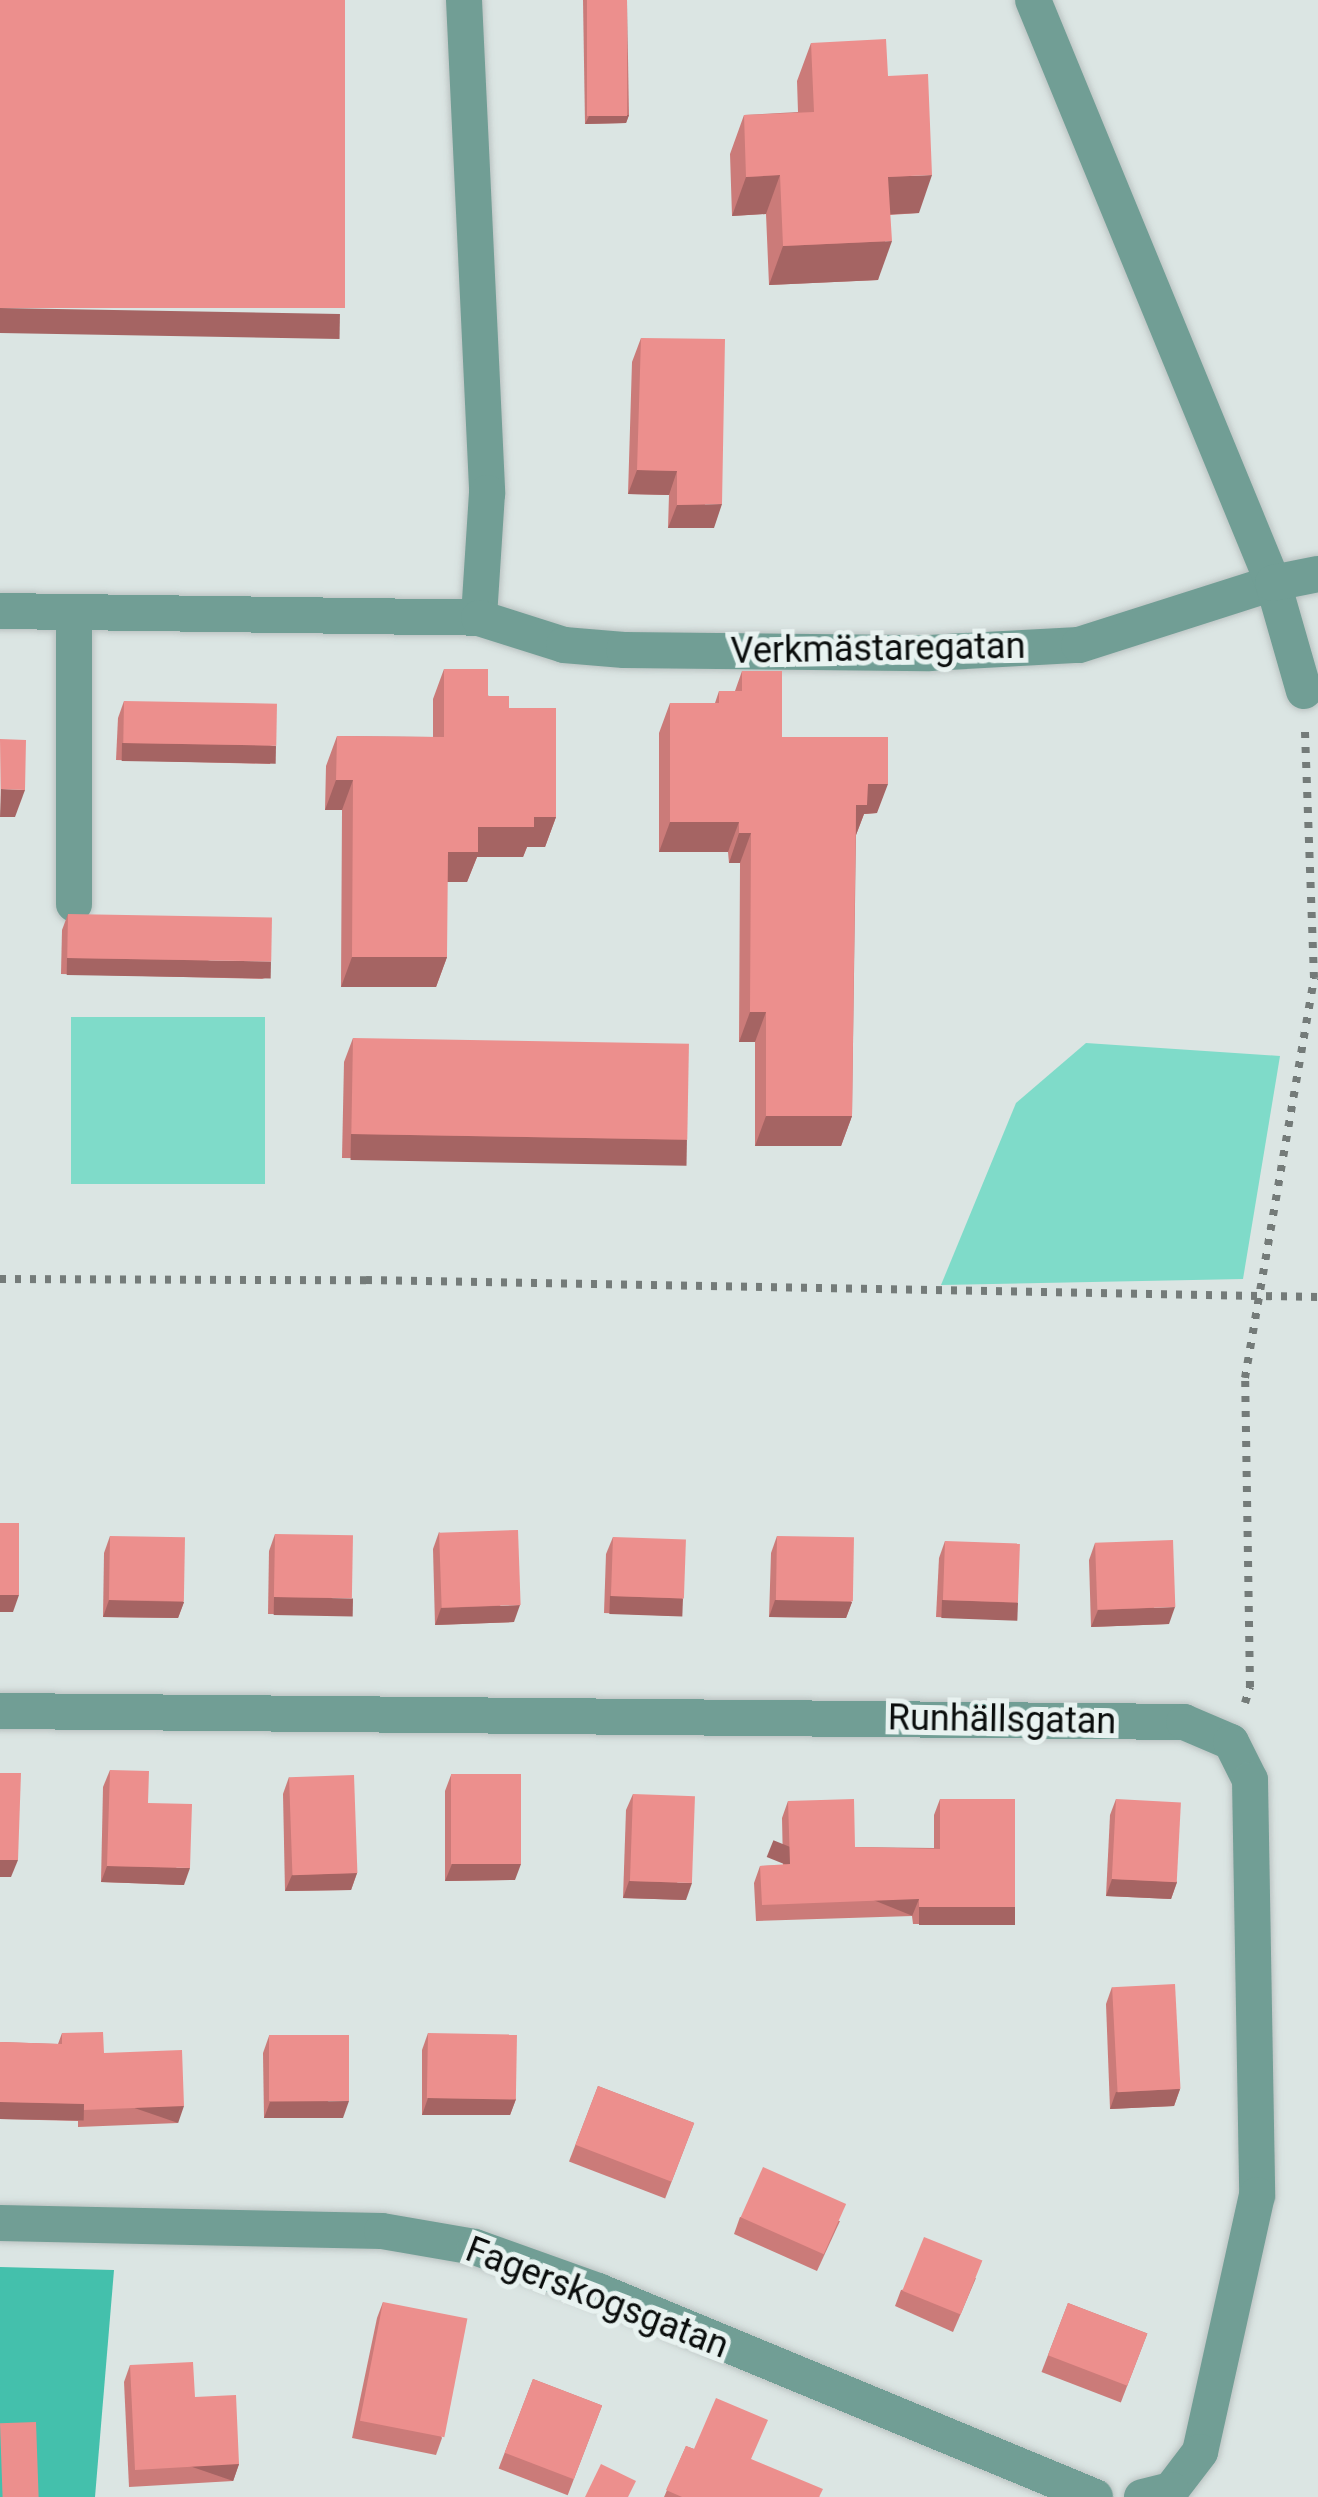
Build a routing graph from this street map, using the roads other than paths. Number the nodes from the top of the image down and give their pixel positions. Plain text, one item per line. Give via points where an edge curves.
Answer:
1 (464, 0) edge
2 (1033, 0) edge
3 (1318, 574) edge
4 (1273, 584) junction
5 (0, 610) edge
6 (74, 612) junction
7 (479, 618) junction
8 (1304, 691) road end
9 (74, 904) dead end
10 (0, 1711) edge
11 (0, 2224) edge
12 (1156, 2493) edge
13 (1095, 2497) edge

1 - 7 street via 487,493
2 - 4 street
3 - 4 street, Verkmästaregatan
4 - 7 street, Verkmästaregatan via 1079,645 929,653 624,650 564,645
4 - 8 street
5 - 6 street, Verkmästaregatan
6 - 7 street, Verkmästaregatan
6 - 9 street
10 - 12 street, Runhällsgatan via 1184,1722 1232,1742 1250,1780 1256,2195 1199,2452
11 - 13 street, Fagerskogsgatan via 382,2230 475,2247

